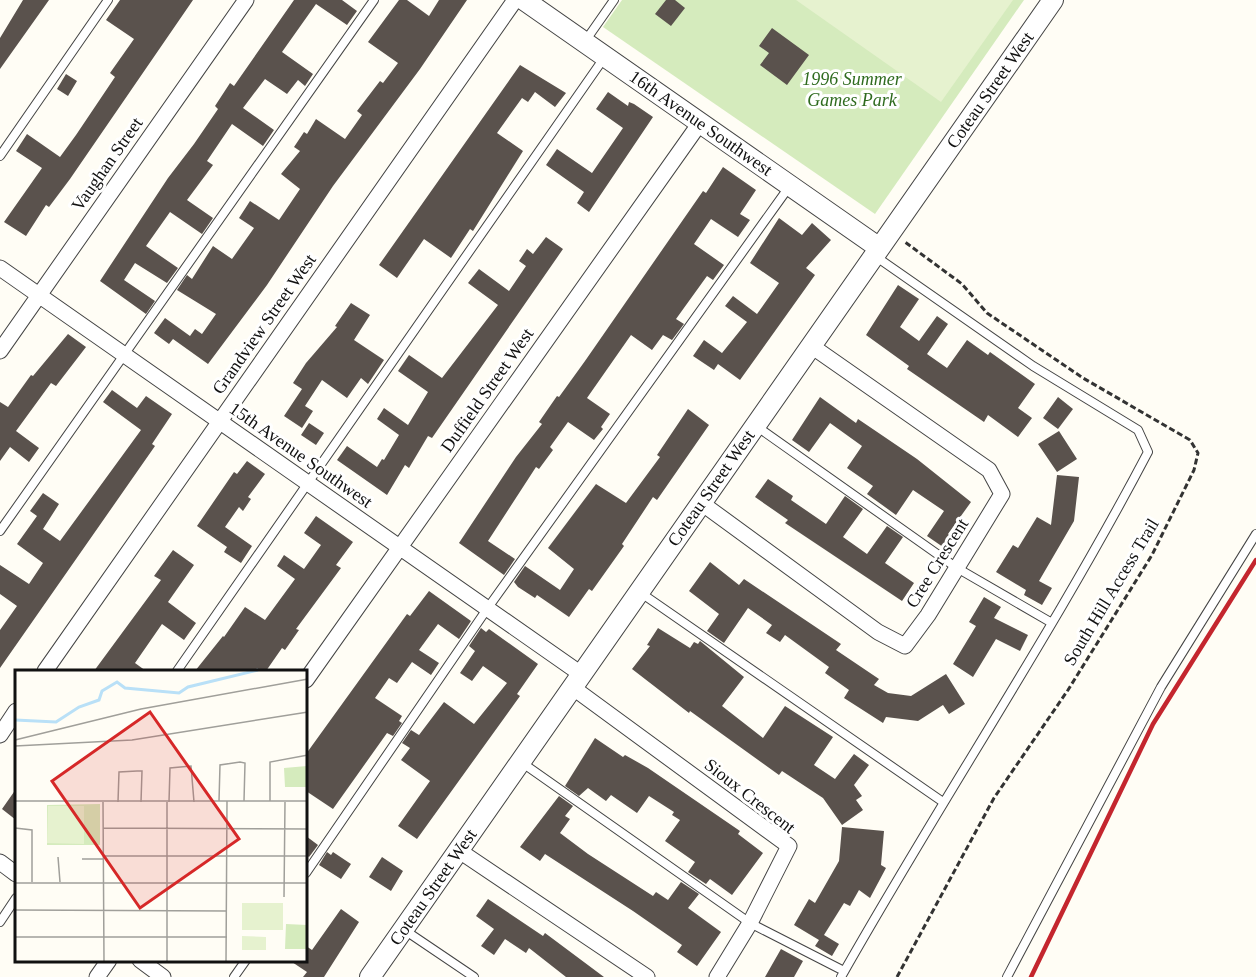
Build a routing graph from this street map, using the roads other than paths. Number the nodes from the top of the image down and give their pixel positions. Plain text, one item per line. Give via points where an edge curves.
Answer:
1 (108, 0) edge
2 (246, 0) edge
3 (374, 0) edge
4 (515, 0) edge
5 (524, 0) edge
6 (614, 0) edge
7 (1053, 0) edge
8 (584, 42) junction
9 (605, 57) junction
10 (700, 123) junction
11 (0, 156) edge
12 (790, 185) junction
13 (880, 244) junction
14 (0, 268) edge
15 (39, 296) junction
16 (810, 345) junction
17 (0, 351) edge
18 (123, 355) junction
19 (219, 422) junction
20 (754, 425) junction
21 (309, 485) junction
22 (700, 502) junction
23 (0, 531) edge
24 (1256, 534) edge
25 (399, 547) junction
26 (957, 568) junction
27 (639, 591) junction
28 (487, 609) junction
29 (1052, 624) junction
30 (46, 670) edge
31 (178, 670) edge
32 (308, 677) edge
33 (576, 681) junction
34 (15, 712) edge
35 (0, 735) edge
36 (520, 761) junction
37 (943, 802) junction
38 (458, 850) junction
39 (0, 862) edge
40 (308, 870) edge
41 (15, 873) edge
42 (15, 900) edge
43 (0, 922) edge
44 (750, 923) junction
45 (403, 929) junction
46 (108, 962) edge
47 (143, 962) edge
48 (245, 962) edge
49 (843, 974) edge
50 (97, 977) edge
51 (163, 977) edge
52 (234, 977) edge
53 (370, 977) edge
54 (474, 977) edge
55 (647, 977) edge
56 (717, 977) edge
57 (1007, 977) edge

1 - 11 lane
2 - 15 street, Vaughan Street
3 - 18 lane
4 - 19 street, Grandview Street West
5 - 8 street, 16th Avenue Southwest
6 - 8 lane
7 - 13 street, Coteau Street West
8 - 9 street, 16th Avenue Southwest
9 - 10 street, 16th Avenue Southwest
9 - 21 lane
10 - 12 street, 16th Avenue Southwest
10 - 25 street, Duffield Street West
12 - 13 street, 16th Avenue Southwest
12 - 28 lane
13 - 16 street, Coteau Street West
13 - 29 lane via 1033,366 1138,430 1148,452
14 - 15 street, 15th Avenue Southwest
15 - 17 street, Vaughan Street
15 - 18 street, 15th Avenue Southwest
16 - 20 street, Coteau Street West
16 - 26 street, Cree Crescent via 989,470 1002,494
18 - 19 street, 15th Avenue Southwest
18 - 23 lane
19 - 21 street, 15th Avenue Southwest
19 - 30 street, Grandview Street West
20 - 22 street, Coteau Street West
20 - 26 lane
21 - 25 street, 15th Avenue Southwest
21 - 31 lane
22 - 26 street, Cree Crescent via 878,632 905,646
22 - 27 street, Coteau Street West
24 - 57 lane via 1161,687
25 - 28 street, 15th Avenue Southwest
25 - 32 street, Duffield Street West
26 - 29 lane
27 - 33 street, Coteau Street West
27 - 37 lane
28 - 33 street, 15th Avenue Southwest
28 - 40 lane
29 - 37 lane
33 - 36 street, Coteau Street West
33 - 44 street, Sioux Crescent via 789,846
34 - 35 street
36 - 38 street, Coteau Street West
36 - 44 lane
37 - 49 lane
38 - 45 street, Coteau Street West
38 - 55 street
39 - 41 street
42 - 43 lane
44 - 49 lane
44 - 56 street, Sioux Crescent
45 - 53 street, Coteau Street West
45 - 54 lane
46 - 50 street
47 - 51 street
48 - 52 lane

